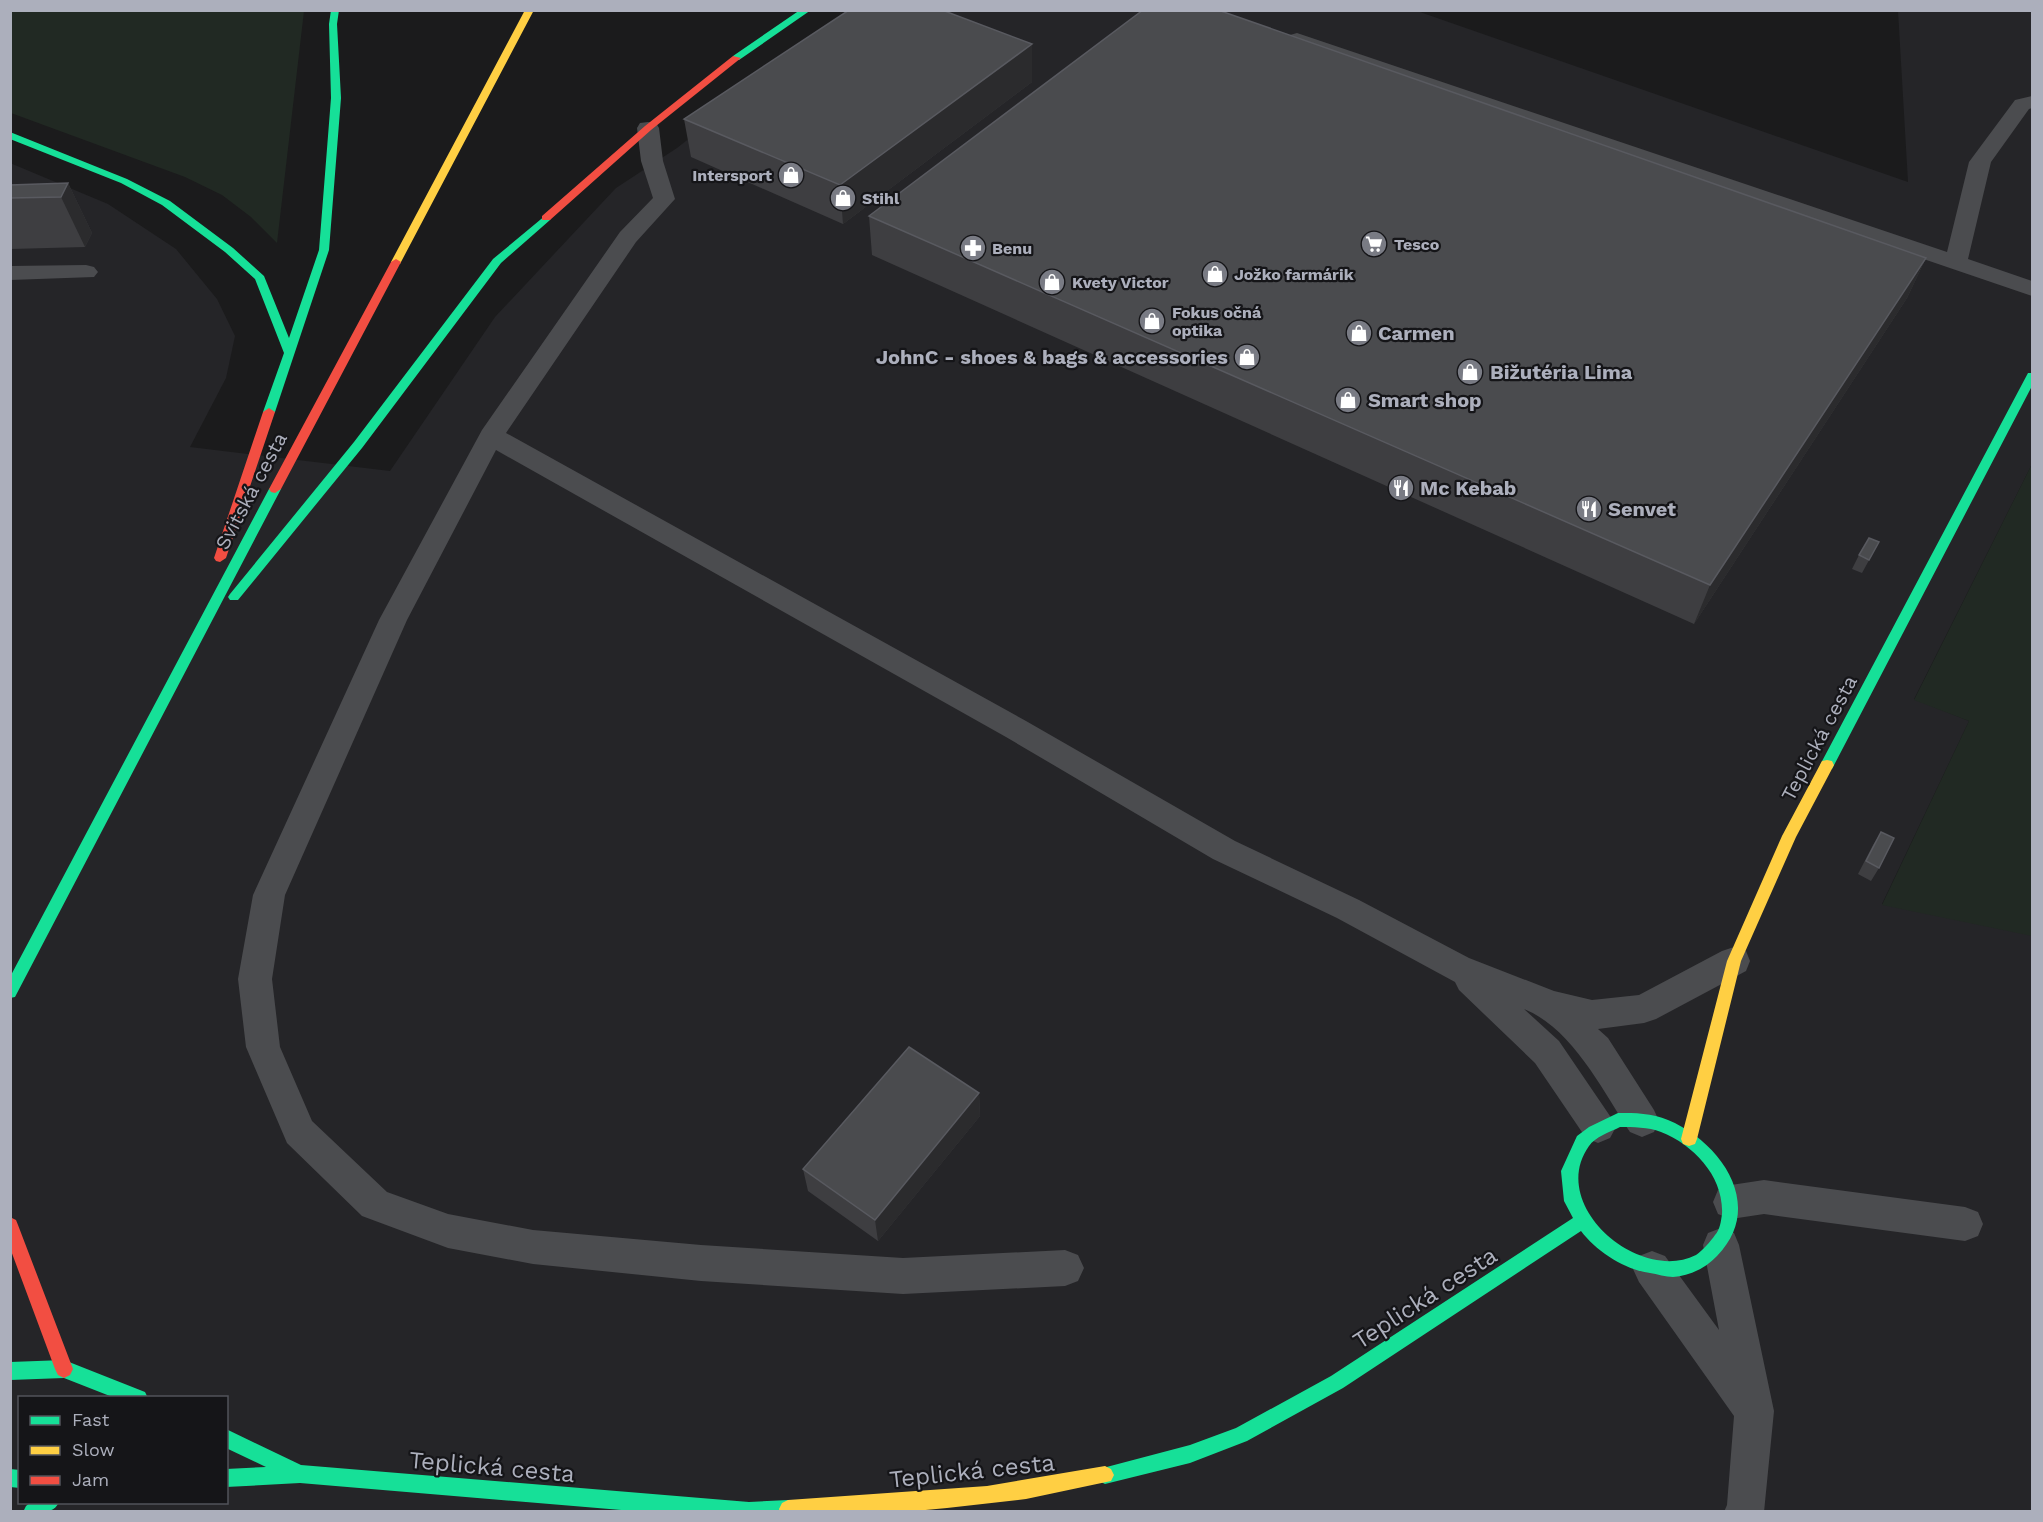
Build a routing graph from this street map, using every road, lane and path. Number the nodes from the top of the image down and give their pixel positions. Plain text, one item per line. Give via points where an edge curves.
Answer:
1 (335, 10) edge
2 (530, 10) edge
3 (807, 10) edge
4 (1281, 33) edge
5 (2032, 102) edge
6 (648, 128) junction
7 (10, 135) edge
8 (1956, 261) junction
9 (86, 272) dead end
10 (10, 273) edge
11 (2032, 289) edge
12 (290, 355) junction
13 (2032, 376) edge
14 (491, 436) junction
15 (186, 657) junction
16 (1734, 961) junction
17 (1457, 969) junction
18 (10, 992) edge
19 (1552, 1005) junction
20 (1642, 1120) junction
21 (1598, 1127) junction
22 (1689, 1139) junction
23 (1731, 1202) junction
24 (1581, 1222) junction
25 (1965, 1224) dead end
26 (10, 1225) edge
27 (1721, 1245) junction
28 (1065, 1268) dead end
29 (1652, 1269) junction
30 (64, 1369) junction
31 (10, 1371) edge
32 (134, 1396) edge
33 (1754, 1411) junction
34 (228, 1439) edge
35 (300, 1474) junction
36 (228, 1478) edge
37 (48, 1504) edge
38 (32, 1512) edge
39 (1744, 1512) edge

1 - 12 main road via 336,98 324,250
2 - 15 main road, Svitská cesta
3 - 6 main road via 723,67
4 - 8 lane
5 - 8 lane via 2022,104 1980,162
6 - 14 lane via 652,162 664,200 628,237
6 - 15 main road via 497,261 358,445
7 - 12 main road via 124,181 166,203 229,250 260,278
8 - 11 lane
9 - 10 lane
12 - 15 main road
13 - 16 main road, Teplická cesta via 1789,836
14 - 17 lane via 1016,729 1224,850 1348,909
14 - 28 lane via 393,620 268,895 255,979 263,1047 299,1132 375,1204 448,1231 533,1247 903,1276
15 - 18 main road, Svitská cesta
16 - 19 lane via 1644,1009 1592,1015
16 - 22 main road, Teplická cesta
17 - 19 lane
17 - 21 lane via 1547,1052
19 - 20 lane via 1596,1049
20 - 21 main road via 1618,1120
20 - 22 main road via 1666,1126
21 - 24 main road via 1582,1139 1571,1156 1571,1200
22 - 23 main road via 1709,1157 1724,1179
23 - 25 lane via 1764,1197
23 - 27 main road via 1730,1225
24 - 29 main road via 1600,1243 1625,1260
24 - 35 main road, Teplická cesta via 1337,1382 1240,1435 1191,1454 1059,1486 933,1501 749,1511
26 - 30 main road
27 - 29 main road via 1705,1261 1680,1269
27 - 33 lane
29 - 33 lane
30 - 31 main road
30 - 32 main road
33 - 39 lane
34 - 35 main road, Teplická cesta
35 - 36 main road, Teplická cesta
37 - 38 main road

